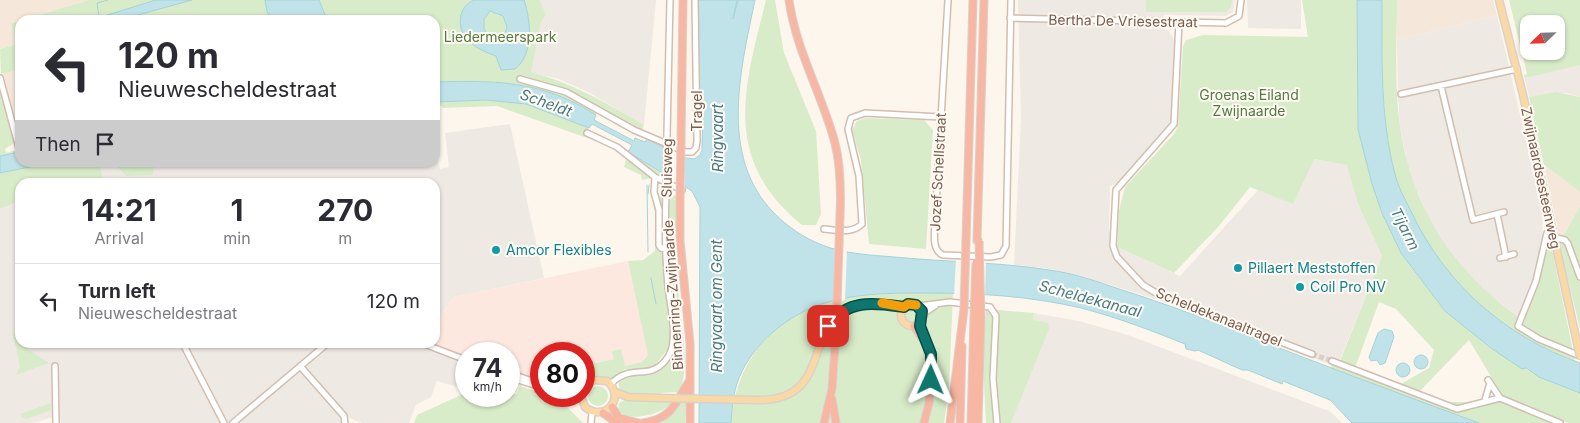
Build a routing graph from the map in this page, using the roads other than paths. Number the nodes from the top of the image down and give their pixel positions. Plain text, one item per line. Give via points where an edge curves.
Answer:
1 (670, 0) edge
2 (683, 0) edge
3 (695, 0) edge
4 (789, 0) edge
5 (948, 0) edge
6 (973, 0) edge
7 (984, 0) edge
8 (1011, 0) edge
9 (1241, 0) edge
10 (1499, 0) edge
11 (1010, 18) junction
12 (1179, 22) junction
13 (1517, 69) junction
14 (0, 78) edge
15 (520, 79) dead end
16 (1441, 86) junction
17 (1400, 94) dead end
18 (941, 117) junction
19 (15, 133) edge
20 (587, 133) dead end
21 (656, 177) junction
22 (682, 190) dead end
23 (1504, 212) dead end
24 (1497, 214) junction
25 (824, 229) dead end
26 (1552, 234) junction
27 (666, 249) junction
28 (1514, 254) dead end
29 (1580, 276) edge
30 (939, 303) junction
31 (919, 306) junction
32 (963, 306) junction
33 (902, 310) junction
34 (923, 314) junction
35 (962, 318) junction
36 (977, 318) junction
37 (917, 324) junction
38 (185, 348) edge
39 (321, 348) edge
40 (435, 348) edge
41 (1312, 354) tunnel mouth
42 (455, 356) edge
43 (1580, 356) edge
44 (1332, 361) tunnel mouth
45 (979, 364) junction
46 (55, 366) dead end
47 (300, 366) junction
48 (691, 379) junction
49 (595, 380) edge
50 (611, 384) junction
51 (832, 389) junction
52 (615, 392) junction
53 (628, 397) junction
54 (1500, 398) junction
55 (1485, 400) junction
56 (585, 407) edge
57 (613, 410) junction
58 (592, 413) junction
59 (603, 413) junction
60 (591, 422) edge
61 (56, 423) edge
62 (224, 423) edge
63 (233, 423) edge
64 (345, 423) edge
65 (617, 423) edge
66 (638, 423) edge
67 (643, 423) edge
68 (690, 423) edge
69 (824, 423) edge
70 (836, 423) edge
71 (919, 423) edge
72 (924, 423) edge
73 (949, 423) edge
74 (960, 423) edge
75 (971, 423) edge
76 (978, 423) edge
77 (982, 423) edge
78 (997, 423) edge
79 (1560, 423) edge

1 - 27 street, Sluisweg, bridge
2 - 48 highway, Binnenring-Zwijnaarde, bridge via 680,240
3 - 15 street, Tragel via 698,141 692,152 634,130 566,92
4 - 51 highway, bridge via 796,36 835,144 839,166 840,216
5 - 18 street, Jozef Schellstraat
6 - 32 highway, bridge
7 - 36 highway, bridge
8 - 11 street
9 - 12 street, Bertha De Vriesestraat via 1235,19 1226,23
10 - 13 main road, Zwijnaardsesteenweg
11 - 12 street, Bertha De Vriesestraat
11 - 18 street, Jozef Schellstraat via 1006,239 1001,256 943,255 937,251 935,221
12 - 41 street, Scheldekanaaltragel via 1174,124 1116,190 1113,246 1117,257 1143,285 1162,296
13 - 16 street
13 - 26 main road, Zwijnaardsesteenweg
14 - 19 street
16 - 17 street
16 - 24 street via 1473,220
18 - 25 street via 865,113 851,118 848,129 859,176 862,224 857,230
20 - 21 street via 618,147
21 - 22 street
21 - 27 street via 654,192 659,210 659,245
23 - 24 street
24 - 28 street via 1503,257
26 - 29 street via 1568,244
26 - 43 main road, Zwijnaardsesteenweg, bridge
26 - 43 street via 1547,233 1536,281 1518,326 1539,339
27 - 50 street, Sluisweg via 674,334 671,350 664,363 657,367 621,374
30 - 31 street
30 - 32 street
30 - 34 street
31 - 33 main road via 911,304
31 - 34 main road
32 - 35 highway
32 - 78 street via 990,307 996,316 994,379
33 - 37 main road via 904,323
33 - 53 main road, bridge via 876,303 859,304 839,313 823,336 812,372 786,396 771,400
34 - 37 main road
35 - 73 highway
35 - 74 highway
36 - 45 highway
36 - 75 highway
37 - 71 highway via 927,359 924,409
37 - 72 highway via 932,361
38 - 62 street
39 - 47 street
40 - 42 street
44 - 55 street via 1457,409
45 - 76 highway
45 - 77 highway
46 - 61 street
47 - 63 street
47 - 64 street via 344,416
48 - 67 highway via 671,411
48 - 68 highway, Binnenring-Zwijnaarde
49 - 50 main road
50 - 52 main road
51 - 69 highway
51 - 70 highway
52 - 53 main road
52 - 57 main road
53 - 57 main road
54 - 55 street
54 - 55 street via 1489,382
54 - 79 street
56 - 58 main road
57 - 59 highway
57 - 59 main road
57 - 65 highway
57 - 66 highway via 625,421
58 - 59 main road
58 - 60 street

